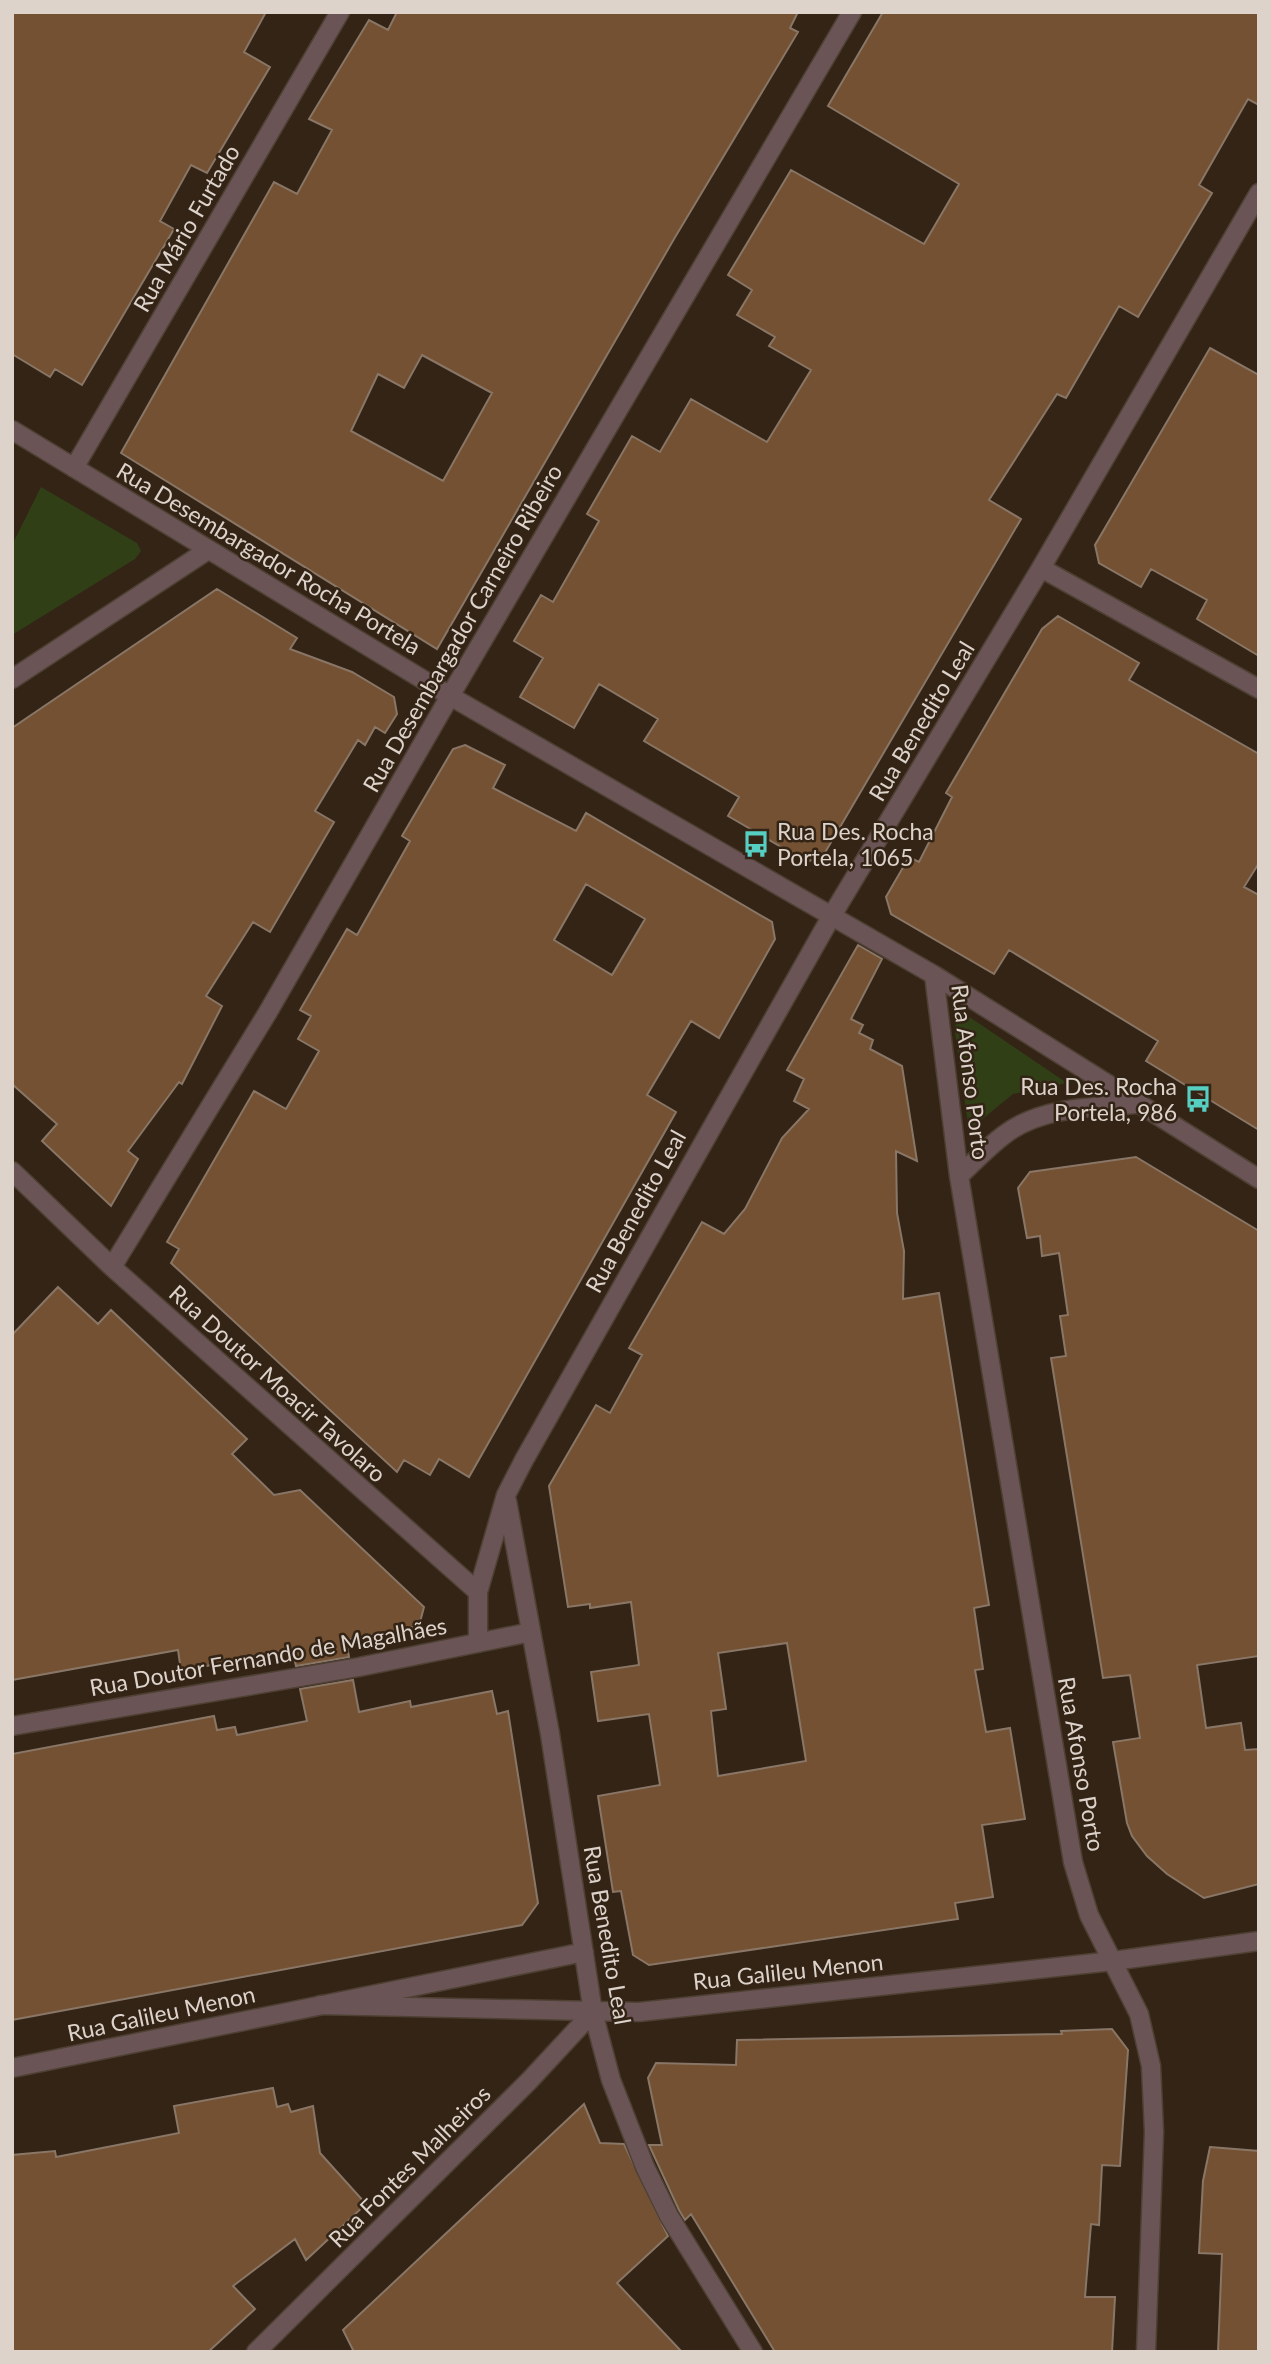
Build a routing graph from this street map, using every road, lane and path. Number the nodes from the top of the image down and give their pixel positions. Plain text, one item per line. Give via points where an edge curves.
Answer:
1 (340, 12) edge
2 (852, 12) edge
3 (1259, 194) edge
4 (12, 430) edge
5 (74, 468) junction
6 (208, 550) junction
7 (1041, 568) junction
8 (12, 679) edge
9 (1259, 689) edge
10 (450, 695) junction
11 (831, 916) junction
12 (934, 975) junction
13 (1135, 1104) junction
14 (12, 1171) edge
15 (959, 1175) junction
16 (1259, 1179) edge
17 (112, 1267) junction
18 (506, 1495) junction
19 (478, 1592) junction
20 (531, 1632) junction
21 (478, 1643) junction
22 (12, 1726) edge
23 (1259, 1941) edge
24 (584, 1952) junction
25 (1113, 1961) junction
26 (320, 2005) junction
27 (593, 2012) junction
28 (12, 2068) edge
29 (256, 2352) edge
30 (753, 2352) edge
31 (1146, 2352) edge

1 - 5 street, Rua Mário Furtado
2 - 10 street, Rua Desembargador Carneiro Ribeiro
3 - 7 street, Rua Benedito Leal
4 - 5 street, Rua Desembargador Rocha Portela
5 - 6 street, Rua Desembargador Rocha Portela
6 - 8 street
6 - 10 street, Rua Desembargador Rocha Portela
7 - 9 street
7 - 11 street, Rua Benedito Leal
10 - 11 street, Rua Desembargador Rocha Portela
10 - 17 street, Rua Desembargador Carneiro Ribeiro via 268,1012
11 - 12 street, Rua Desembargador Rocha Portela
11 - 18 street, Rua Benedito Leal
12 - 13 street, Rua Desembargador Rocha Portela
12 - 15 street, Rua Afonso Porto
13 - 15 street, Rua Afonso Porto via 1076,1107 1043,1117 1006,1133
13 - 16 street, Rua Desembargador Rocha Portela
14 - 17 street, Rua Doutor Moacir Tavolaro
15 - 25 street, Rua Afonso Porto via 1073,1862 1089,1916
17 - 19 street, Rua Doutor Moacir Tavolaro
18 - 19 street, Rua Benedito Leal
18 - 20 street, Rua Benedito Leal
19 - 21 street
20 - 21 street, Rua Doutor Fernando de Magalhães
20 - 24 street, Rua Benedito Leal
21 - 22 street, Rua Doutor Fernando de Magalhães
23 - 25 street, Rua Galileu Menon
24 - 26 street, Rua Galileu Menon
24 - 27 street, Rua Benedito Leal
25 - 27 street, Rua Galileu Menon via 639,2012
25 - 31 street, Rua Afonso Porto via 1139,2014 1151,2066 1154,2132
26 - 27 street, Rua Galileu Menon
26 - 28 street, Rua Galileu Menon
27 - 29 street, Rua Fontes Malheiros
27 - 30 street, Rua Benedito Leal via 611,2080 645,2167 669,2216

